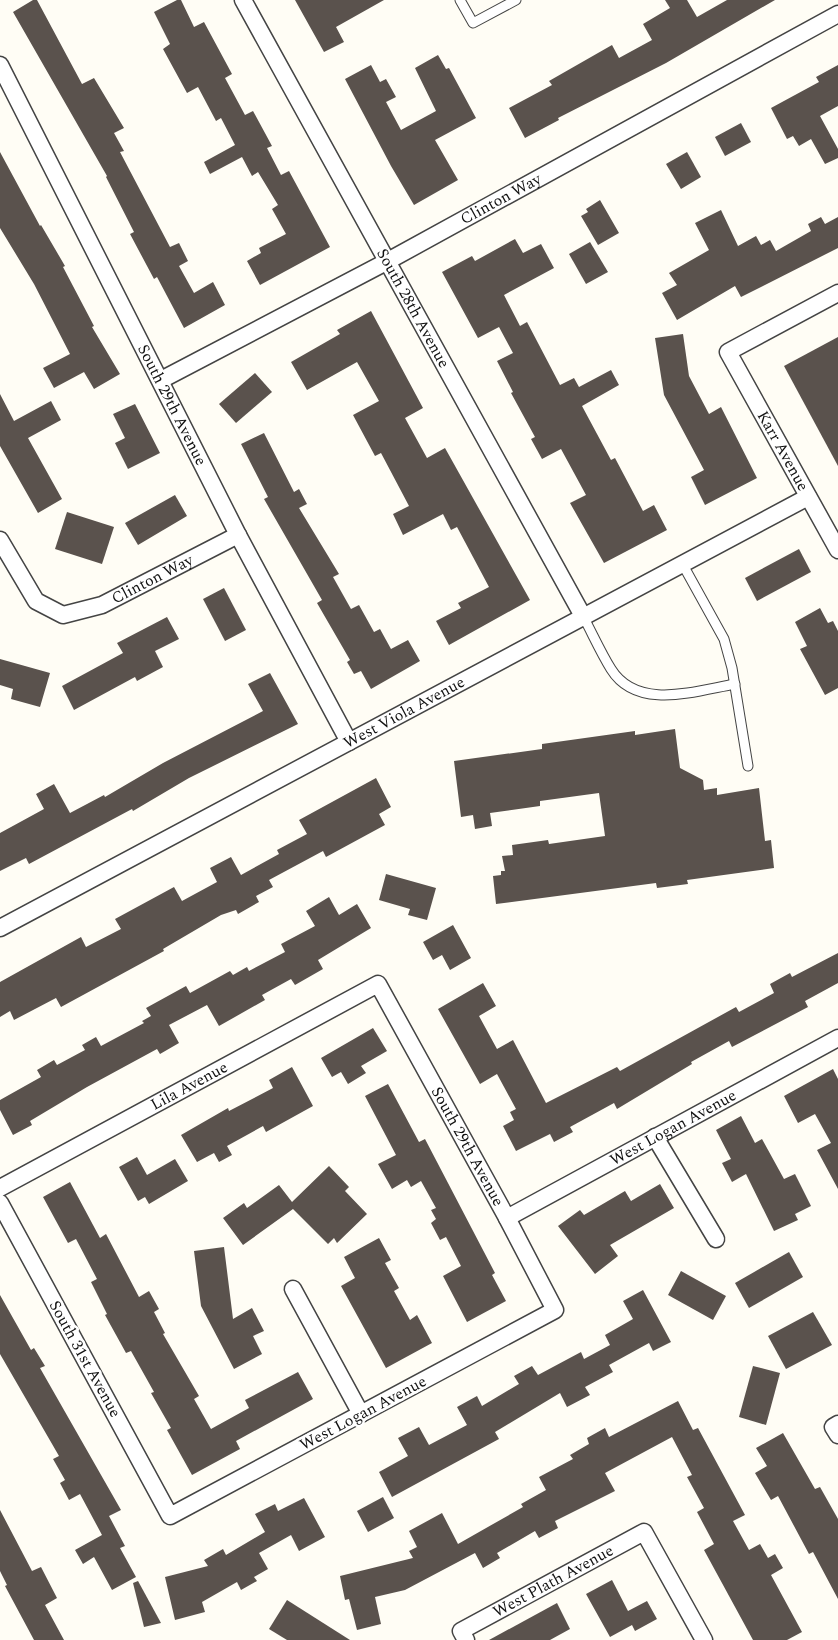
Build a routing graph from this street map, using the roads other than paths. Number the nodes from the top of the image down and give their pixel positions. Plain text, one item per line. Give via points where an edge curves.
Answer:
1 (243, 0) edge
2 (460, 0) edge
3 (516, 0) edge
4 (838, 14) edge
5 (0, 66) edge
6 (386, 262) junction
7 (838, 293) edge
8 (161, 380) junction
9 (808, 497) junction
10 (238, 535) junction
11 (0, 540) edge
12 (838, 550) edge
13 (683, 565) junction
14 (584, 618) junction
15 (735, 684) junction
16 (349, 742) junction
17 (748, 766) dead end
18 (0, 928) edge
19 (378, 984) joint
20 (838, 1038) edge
21 (655, 1137) junction
22 (0, 1188) edge
23 (0, 1203) edge
24 (507, 1218) junction
25 (716, 1239) dead end
26 (293, 1289) dead end
27 (555, 1310) joint
28 (361, 1414) junction
29 (170, 1516) joint
30 (464, 1635) edge
31 (704, 1640) edge

1 - 6 street, South 28th Avenue
2 - 3 lane via 473,23
4 - 6 street, Clinton Way
5 - 8 street, South 29th Avenue
6 - 8 street, Clinton Way
6 - 14 street, South 28th Avenue
7 - 9 street, Karr Avenue via 728,352
8 - 10 street, South 29th Avenue
9 - 12 street, Karr Avenue
9 - 13 street, West Viola Avenue
10 - 11 street, Clinton Way via 102,605 63,615 36,601
10 - 16 street, South 29th Avenue
13 - 14 street, West Viola Avenue
13 - 15 lane via 724,639
14 - 15 lane via 612,671 625,685 645,694 673,694
14 - 16 street, West Viola Avenue
15 - 17 lane
16 - 18 street, West Viola Avenue
19 - 22 street, Lila Avenue
19 - 24 street, South 29th Avenue
20 - 21 street, West Logan Avenue
21 - 24 street, West Logan Avenue
21 - 25 street
23 - 29 street, South 31st Avenue
24 - 27 street, South 29th Avenue
26 - 28 street
27 - 28 street, West Logan Avenue
28 - 29 street, West Logan Avenue
30 - 31 street, West Plath Avenue via 644,1532

